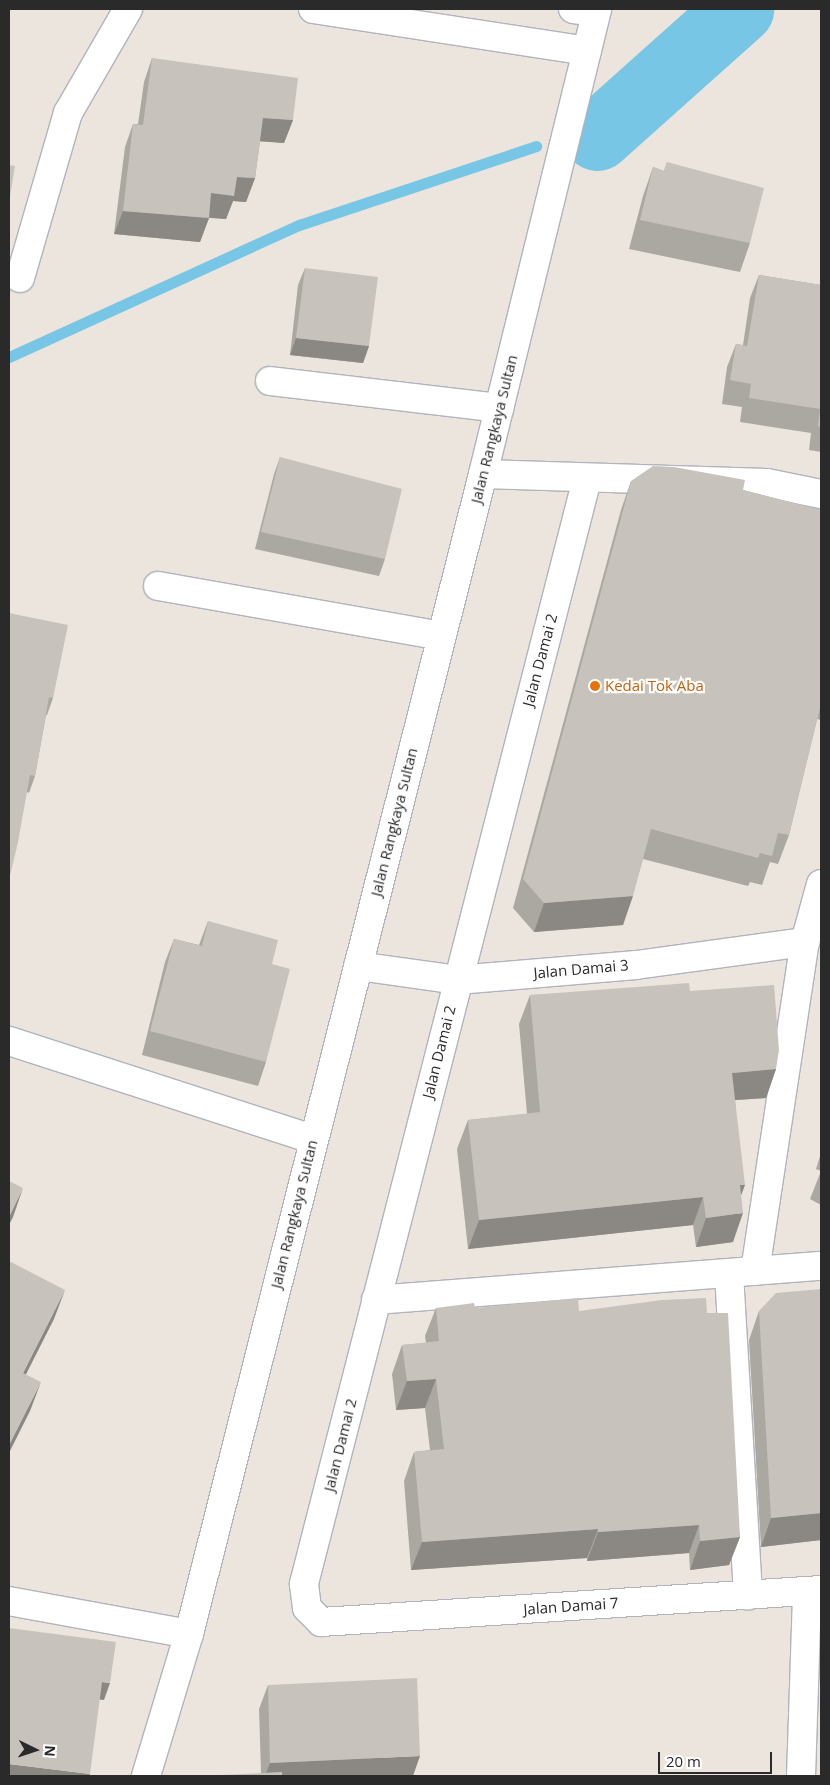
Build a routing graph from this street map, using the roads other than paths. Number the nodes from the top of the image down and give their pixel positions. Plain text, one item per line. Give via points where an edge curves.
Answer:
1 (128, 9) edge
2 (313, 9) edge
3 (589, 10) edge
4 (587, 50) junction
5 (20, 278) dead end
6 (270, 381) dead end
7 (499, 408) junction
8 (483, 474) junction
9 (587, 479) junction
10 (821, 494) edge
11 (158, 586) dead end
12 (441, 636) junction
13 (821, 884) edge
14 (805, 942) junction
15 (358, 966) junction
16 (456, 980) junction
17 (9, 1041) edge
18 (313, 1139) junction
19 (821, 1266) edge
20 (742, 1273) junction
21 (376, 1300) junction
22 (814, 1590) edge
23 (748, 1595) junction
24 (9, 1601) edge
25 (321, 1622) joint
26 (189, 1634) junction
27 (146, 1776) edge
28 (801, 1776) edge

1 - 5 street via 68,114
2 - 4 street
3 - 4 street, Jalan Rangkaya Sultan
4 - 7 street, Jalan Rangkaya Sultan
6 - 7 street
7 - 8 street, Jalan Rangkaya Sultan
8 - 9 street
8 - 12 street, Jalan Rangkaya Sultan
9 - 10 street via 767,483
9 - 16 street, Jalan Damai 2
11 - 12 street
12 - 15 street, Jalan Rangkaya Sultan
13 - 14 street
14 - 16 street, Jalan Damai 3 via 636,965
14 - 20 street
15 - 16 street, Jalan Damai 3
15 - 18 street, Jalan Rangkaya Sultan
16 - 21 street, Jalan Damai 2
17 - 18 street
18 - 26 street, Jalan Rangkaya Sultan
19 - 20 street
20 - 21 street
20 - 23 street
21 - 25 street, Jalan Damai 2 via 304,1584 307,1608
22 - 23 street, Jalan Damai 7
22 - 28 street
23 - 25 street, Jalan Damai 7
24 - 26 street
26 - 27 street, Jalan Rangkaya Sultan

